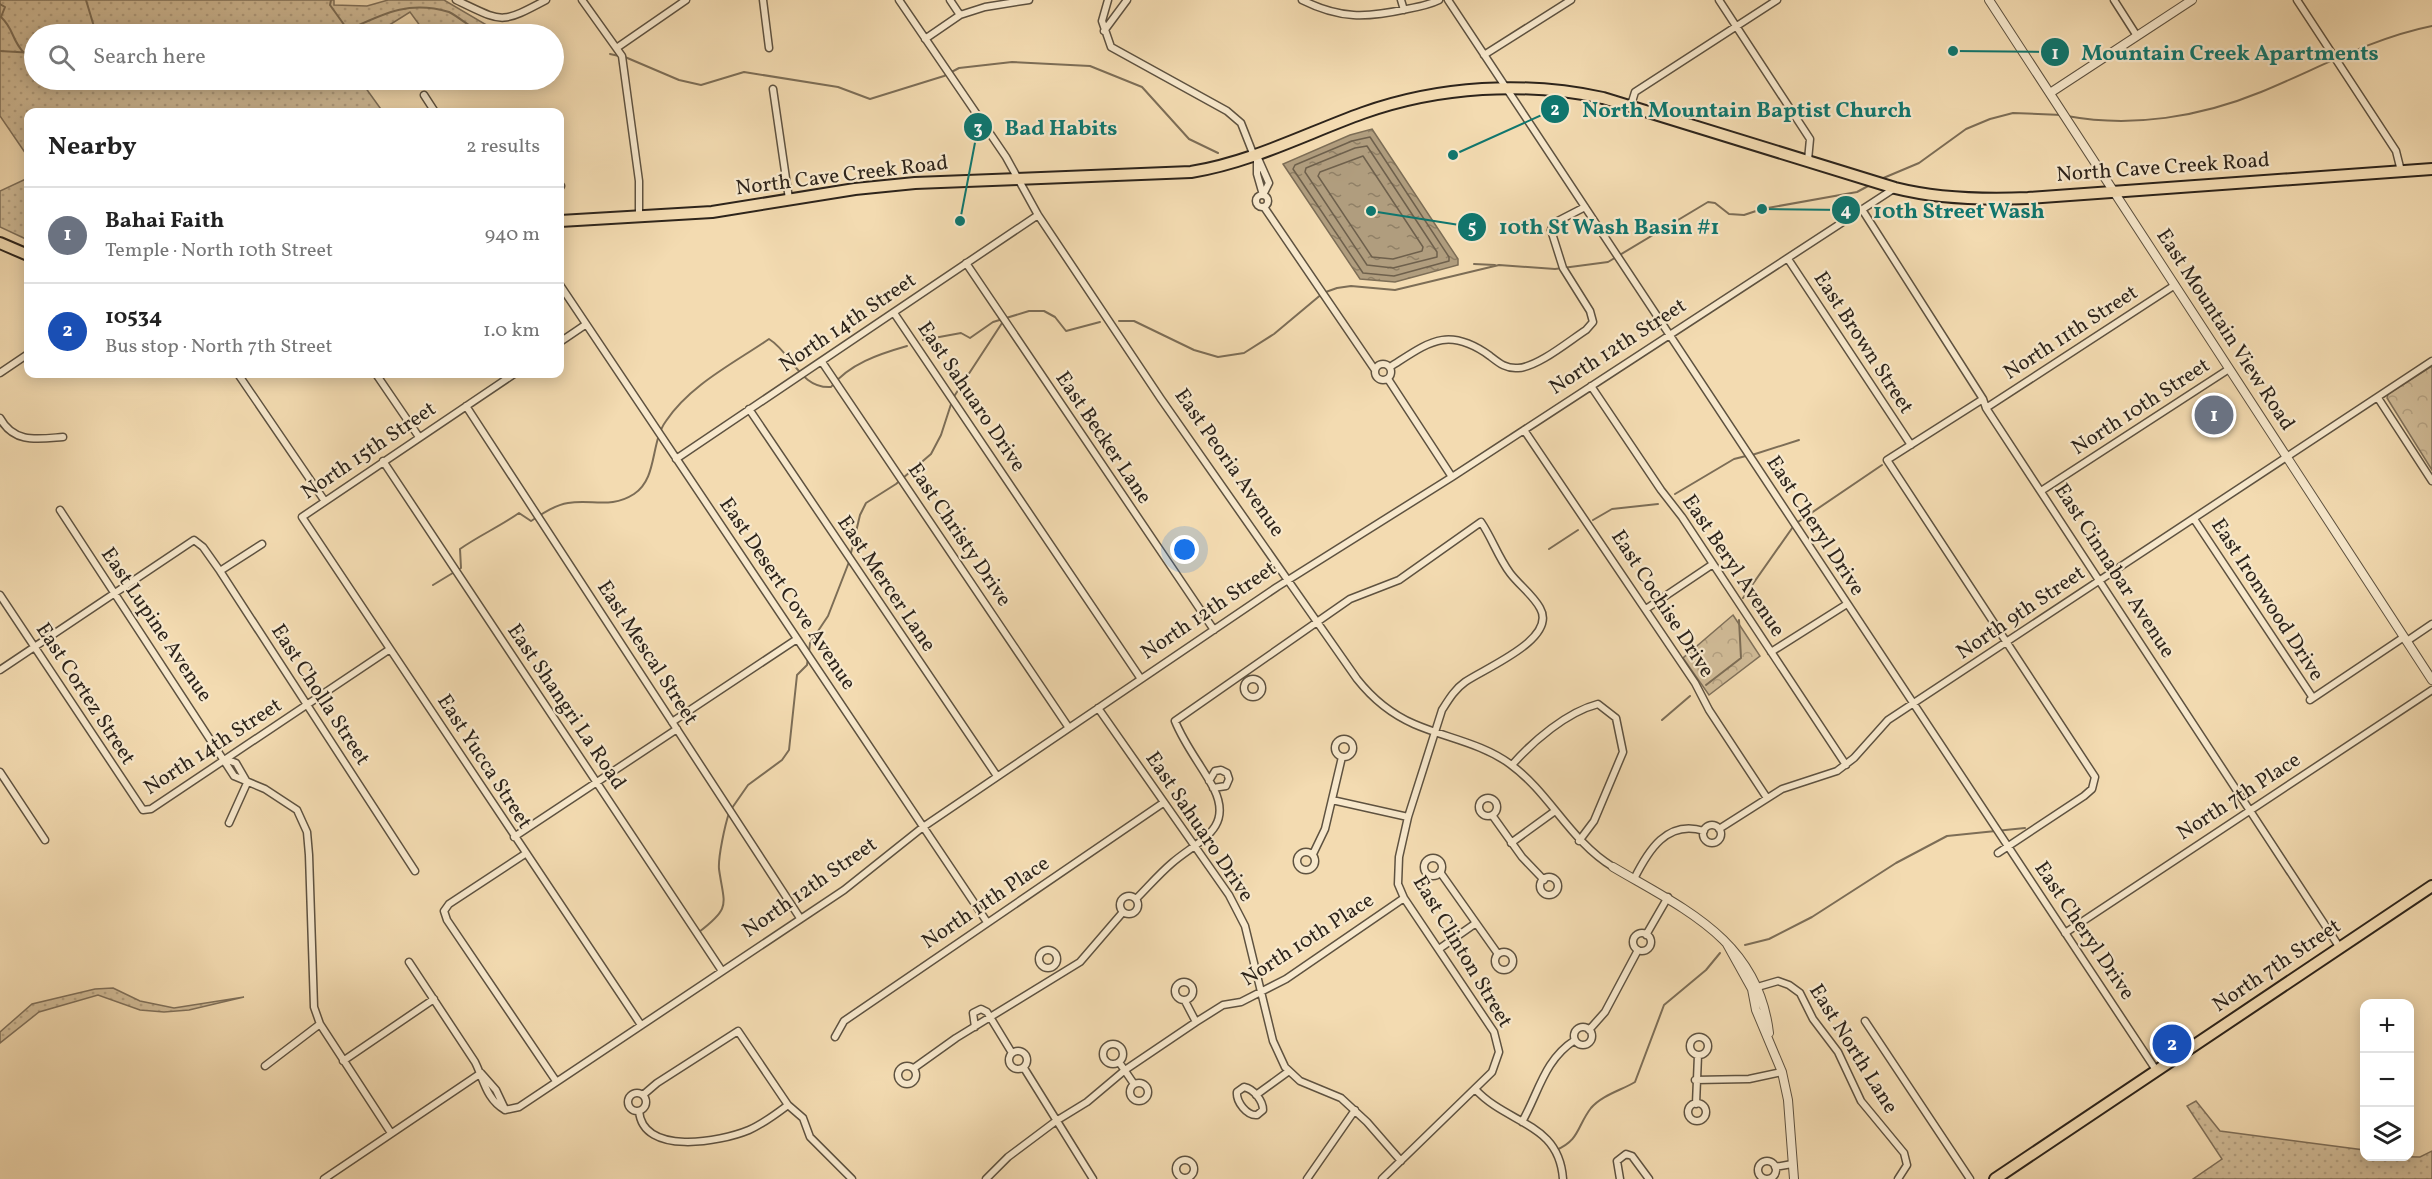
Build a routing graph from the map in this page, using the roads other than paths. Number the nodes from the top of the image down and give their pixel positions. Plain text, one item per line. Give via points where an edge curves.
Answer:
1 (456, 0) edge
2 (546, 0) edge
3 (582, 0) edge
4 (686, 0) edge
5 (763, 0) edge
6 (899, 0) edge
7 (950, 0) edge
8 (1029, 0) edge
9 (1108, 0) edge
10 (1127, 0) edge
11 (1302, 0) edge
12 (1401, 0) edge
13 (1439, 0) edge
14 (1448, 0) edge
15 (1572, 0) edge
16 (1719, 0) edge
17 (1777, 0) edge
18 (1989, 0) edge
19 (2114, 0) edge
20 (2192, 0) edge
21 (2297, 0) edge
22 (1014, 1) edge
23 (1404, 10) junction
24 (960, 15) junction
25 (1737, 27) junction
26 (1104, 31) junction
27 (2137, 36) junction
28 (925, 39) junction
29 (618, 47) junction
30 (769, 48) dead end
31 (1484, 55) junction
32 (773, 89) dead end
33 (1506, 89) junction
34 (2050, 93) junction
35 (424, 95) dead end
36 (1631, 105) junction
37 (432, 108) edge
38 (1256, 156) junction
39 (1808, 160) junction
40 (2432, 169) edge
41 (2402, 171) junction
42 (1019, 178) junction
43 (1891, 187) junction
44 (2112, 190) junction
45 (789, 200) junction
46 (1585, 207) junction
47 (1863, 211) junction
48 (1038, 215) junction
49 (639, 218) junction
50 (564, 221) edge
51 (0, 243) edge
52 (24, 253) edge
53 (1788, 259) junction
54 (966, 263) junction
55 (2175, 285) junction
56 (564, 291) edge
57 (894, 313) junction
58 (585, 325) junction
59 (1670, 336) junction
60 (564, 339) edge
61 (24, 357) edge
62 (2432, 361) edge
63 (822, 362) junction
64 (1390, 367) junction
65 (2229, 369) junction
66 (1376, 370) junction
67 (0, 373) edge
68 (241, 378) edge
69 (379, 378) edge
70 (503, 378) edge
71 (1388, 378) junction
72 (1591, 386) junction
73 (2378, 398) junction
74 (1983, 399) junction
75 (466, 406) junction
76 (1986, 408) junction
77 (749, 409) junction
78 (0, 418) edge
79 (1524, 430) junction
80 (63, 437) dead end
81 (419, 437) junction
82 (1911, 446) junction
83 (2287, 458) junction
84 (676, 459) junction
85 (383, 461) junction
86 (1452, 477) junction
87 (2432, 481) edge
88 (2041, 491) junction
89 (324, 501) junction
90 (60, 510) dead end
91 (302, 517) joint
92 (2194, 519) junction
93 (262, 544) dead end
94 (1713, 564) junction
95 (220, 572) junction
96 (1288, 579) junction
97 (2100, 580) junction
98 (115, 592) junction
99 (0, 595) edge
100 (1847, 604) junction
101 (1646, 609) junction
102 (1317, 621) junction
103 (2432, 624) edge
104 (1214, 630) junction
105 (797, 639) junction
106 (2405, 639) junction
107 (2007, 641) junction
108 (34, 647) junction
109 (390, 650) junction
110 (1771, 652) junction
111 (0, 670) edge
112 (1244, 674) junction
113 (1141, 679) junction
114 (1248, 680) dead end
115 (2432, 680) edge
116 (2432, 690) edge
117 (1914, 704) junction
118 (306, 706) junction
119 (1098, 708) junction
120 (672, 722) junction
121 (1069, 728) junction
122 (677, 729) junction
123 (1434, 731) junction
124 (1342, 757) dead end
125 (225, 759) junction
126 (1512, 765) junction
127 (1846, 765) junction
128 (0, 772) edge
129 (997, 776) junction
130 (1209, 781) junction
131 (248, 783) junction
132 (596, 783) junction
133 (1213, 788) junction
134 (1767, 798) junction
135 (1332, 800) junction
136 (1163, 803) junction
137 (143, 810) joint
138 (2250, 810) junction
139 (1555, 811) junction
140 (1492, 815) dead end
141 (1408, 817) junction
142 (229, 823) dead end
143 (923, 827) junction
144 (1719, 829) junction
145 (1704, 831) junction
146 (514, 837) junction
147 (45, 840) dead end
148 (1579, 841) junction
149 (1512, 843) junction
150 (1193, 847) junction
151 (2008, 847) junction
152 (1998, 853) dead end
153 (525, 854) junction
154 (1313, 854) dead end
155 (1616, 869) joint
156 (415, 871) dead end
157 (1440, 872) dead end
158 (1634, 879) junction
159 (1544, 880) dead end
160 (2432, 886) edge
161 (1668, 897) junction
162 (1136, 898) junction
163 (1404, 898) junction
164 (1123, 912) junction
165 (800, 918) junction
166 (987, 922) junction
167 (1476, 923) junction
168 (2065, 933) junction
169 (1646, 935) junction
170 (2340, 948) junction
171 (1439, 949) junction
172 (1638, 950) junction
173 (1498, 954) dead end
174 (410, 962) dead end
175 (1053, 966) dead end
176 (722, 971) junction
177 (1060, 975) junction
178 (1755, 988) junction
179 (1262, 992) junction
180 (434, 999) junction
181 (1185, 1000) dead end
182 (990, 1017) junction
183 (1865, 1021) dead end
184 (1196, 1022) junction
185 (320, 1024) junction
186 (641, 1025) junction
187 (975, 1027) junction
188 (1588, 1030) junction
189 (835, 1037) dead end
190 (1575, 1040) junction
191 (1012, 1053) junction
192 (1698, 1055) dead end
193 (343, 1060) junction
194 (1119, 1062) dead end
195 (265, 1066) dead end
196 (914, 1068) dead end
197 (1024, 1068) junction
198 (1125, 1070) junction
199 (2156, 1070) junction
200 (1289, 1071) junction
201 (1782, 1072) junction
202 (481, 1073) junction
203 (1695, 1080) junction
204 (556, 1081) junction
205 (1134, 1084) dead end
206 (1475, 1089) junction
207 (643, 1095) junction
208 (1256, 1095) junction
209 (1696, 1104) dead end
210 (788, 1105) junction
211 (1354, 1110) junction
212 (639, 1111) junction
213 (1056, 1121) junction
214 (1522, 1122) junction
215 (391, 1133) junction
216 (1401, 1161) junction
217 (1792, 1164) junction
218 (1775, 1167) dead end
219 (324, 1179) edge
220 (852, 1179) edge
221 (986, 1179) edge
222 (1093, 1179) edge
223 (1307, 1179) edge
224 (1382, 1179) edge
225 (1563, 1179) edge
226 (1620, 1179) edge
227 (1648, 1179) edge
228 (1794, 1179) edge
229 (1898, 1179) edge
230 (1970, 1179) edge
231 (1995, 1179) edge

1 - 2 street via 494,18 512,18
3 - 29 street
4 - 29 street
5 - 30 street
6 - 28 street, East Peoria Avenue
7 - 24 street
8 - 22 street
9 - 26 street via 1102,15
10 - 26 street
11 - 23 street via 1351,16
12 - 23 street
13 - 23 street
14 - 31 street, East Cheryl Drive
15 - 31 street
16 - 25 street
17 - 25 street
18 - 34 street, East Mountain View Road
19 - 27 street
20 - 27 street
21 - 41 street via 2396,151
22 - 24 street
24 - 28 street
25 - 36 street via 1635,92
25 - 39 street via 1810,138
26 - 38 street via 1114,49 1227,111 1241,123
27 - 34 street
28 - 42 street, East Peoria Avenue
29 - 49 street via 639,181
31 - 33 street, East Cheryl Drive
32 - 45 street
33 - 36 main road, North Cave Creek Road via 1586,94
33 - 38 main road, North Cave Creek Road via 1450,92 1388,106
33 - 46 street, East Cheryl Drive
34 - 44 street, East Mountain View Road
35 - 37 street
36 - 39 main road, North Cave Creek Road
38 - 42 main road, North Cave Creek Road via 1225,166 1162,175
38 - 66 street via 1269,183 1256,201 1264,207
39 - 43 main road, North Cave Creek Road
40 - 41 main road, North Cave Creek Road
41 - 44 main road, North Cave Creek Road
42 - 45 main road, North Cave Creek Road via 894,184
42 - 48 street, East Peoria Avenue
43 - 44 main road, North Cave Creek Road via 1938,197 1987,200
43 - 47 street, North 12th Street
44 - 55 street, East Mountain View Road
45 - 49 main road, North Cave Creek Road
46 - 59 street, East Cheryl Drive
46 - 64 street via 1554,223 1551,230 1563,268 1590,311 1593,322 1586,330 1531,365 1519,368 1505,367 1477,347 1454,339 1431,341
47 - 53 street, North 12th Street
47 - 74 street, East Cinnabar Avenue
48 - 54 street, North 14th Street
48 - 96 street, East Peoria Avenue
49 - 50 main road, North Cave Creek Road
51 - 52 main road
53 - 59 street, North 12th Street
53 - 82 street, East Brown Street
54 - 57 street, North 14th Street
54 - 104 street, East Becker Lane
55 - 65 street, East Mountain View Road
55 - 76 street, North 11th Street
56 - 58 street, East Desert Cove Avenue
57 - 63 street, North 14th Street
57 - 113 street, East Sahuaro Drive
58 - 60 street
58 - 84 street, East Desert Cove Avenue
59 - 72 street, North 12th Street
59 - 100 street, East Cheryl Drive
61 - 67 street
62 - 73 street, North 9th Street
63 - 77 street, North 14th Street
63 - 121 street, East Christy Drive
64 - 66 street via 1383,363
64 - 71 street
65 - 83 street, East Mountain View Road
65 - 88 street, North 10th Street
66 - 71 street via 1378,378
68 - 89 street
69 - 81 street
70 - 75 street, North 15th Street
71 - 86 street
72 - 79 street, North 12th Street
72 - 94 street, East Beryl Avenue
73 - 83 street, North 9th Street
73 - 87 street
74 - 76 street, East Cinnabar Avenue
74 - 82 street
75 - 81 street, North 15th Street
75 - 120 street, East Mescal Street
76 - 88 street, East Cinnabar Avenue
77 - 84 street, North 14th Street
77 - 129 street, East Mercer Lane
78 - 80 street via 9,430 29,440
79 - 86 street, North 12th Street
79 - 101 street, East Cochise Drive
81 - 85 street, North 15th Street
82 - 107 street via 1887,460
83 - 92 street, North 9th Street
83 - 106 street, East Mountain View Road
84 - 105 street, East Desert Cove Avenue
85 - 89 street, North 15th Street
85 - 132 street, East Shangri La Road
86 - 96 street, North 12th Street
88 - 97 street, East Cinnabar Avenue
89 - 91 street, North 15th Street
90 - 98 street, East Lupine Avenue
91 - 109 street, East Yucca Street
92 - 97 street, North 9th Street
92 - 106 street, East Ironwood Drive via 2312,699
93 - 95 street
94 - 101 street
94 - 110 street, East Beryl Avenue
95 - 98 street, East Cholla Street via 194,540
95 - 118 street, East Cholla Street
96 - 102 street, East Peoria Avenue
96 - 104 street, North 12th Street
97 - 107 street, North 9th Street
97 - 138 street, East Cinnabar Avenue
98 - 108 street
98 - 125 street, East Lupine Avenue
99 - 108 street, East Cortez Street
100 - 110 street
100 - 117 street, East Cheryl Drive
101 - 134 street, East Cochise Drive
102 - 112 street
102 - 123 street, East Peoria Avenue via 1350,671 1372,695 1401,717
102 - 123 street via 1350,599 1399,580 1480,522 1510,573 1541,609 1544,620 1530,642 1456,690
103 - 106 street
104 - 113 street, North 12th Street
105 - 120 street
105 - 143 street, East Desert Cove Avenue
106 - 115 street, East Mountain View Road
107 - 117 street, North 9th Street
107 - 151 street via 2094,777 2092,789 2084,796
108 - 111 street
108 - 137 street, East Cortez Street
109 - 118 street, North 14th Street
109 - 146 street, East Yucca Street
110 - 127 street, East Beryl Avenue
112 - 114 street
112 - 130 street via 1175,722
113 - 119 street, North 12th Street
116 - 138 street, North 7th Place
117 - 127 street, North 9th Street via 1888,720
117 - 151 street, East Cheryl Drive
118 - 125 street, North 14th Street
118 - 156 street, East Cholla Street
119 - 121 street, North 12th Street
119 - 136 street, East Sahuaro Drive
120 - 122 street, East Mescal Street
121 - 129 street, North 12th Street
122 - 132 street
122 - 165 street, East Mescal Street
123 - 126 street, East Peoria Avenue via 1482,748
123 - 141 street, East Clinton Street
124 - 135 street
125 - 131 street, East Lupine Avenue via 236,763
125 - 137 street, North 14th Street via 152,809
126 - 139 street, East Peoria Avenue
126 - 148 street via 1531,743 1580,709 1598,704 1616,718 1623,752 1594,821
127 - 134 street, North 9th Street
128 - 147 street
129 - 143 street, North 12th Street
130 - 133 street
130 - 133 street via 1215,771 1227,773 1226,786
131 - 142 street
131 - 185 street, East Lupine Avenue via 285,800 297,810 307,832 313,999
132 - 146 street
132 - 176 street, East Shangri La Road
133 - 150 street via 1220,818 1211,834
134 - 144 street, North 9th Street
135 - 141 street
135 - 154 street via 1325,829
136 - 150 street, East Sahuaro Drive
136 - 166 street, North 11th Place
138 - 168 street, North 7th Place
138 - 170 street, East Cinnabar Avenue
139 - 148 street, East Peoria Avenue
139 - 149 street
140 - 149 street
141 - 163 street, East Clinton Street via 1398,866 1398,884
143 - 165 street, North 12th Street via 844,890
143 - 166 street, East Desert Cove Avenue
144 - 145 street, North 9th Street via 1711,826
144 - 145 street, North 9th Street via 1720,838 1714,843 1705,839
145 - 158 street, North 9th Street via 1687,828 1663,836
146 - 153 street, East Yucca Street
148 - 155 street, East Peoria Avenue
149 - 159 street
150 - 162 street
150 - 179 street, East Sahuaro Drive via 1229,895 1245,926
151 - 152 street
151 - 168 street, East Cheryl Drive
153 - 186 street, East Yucca Street
153 - 204 street via 444,911
155 - 158 street, East Peoria Avenue
157 - 167 street
158 - 161 street, East Peoria Avenue
160 - 170 main road, North 7th Street
161 - 169 street
161 - 178 street, East Peoria Avenue via 1701,919 1727,944 1749,969
162 - 164 street via 1123,899
162 - 164 street via 1136,912
163 - 171 street, East Clinton Street
163 - 179 street, North 10th Place
164 - 177 street via 1080,962
165 - 176 street, North 12th Street
166 - 189 street, North 11th Place via 844,1022
167 - 171 street
167 - 173 street
168 - 199 street, East Cheryl Drive
169 - 172 street via 1637,935 1634,940
169 - 172 street via 1650,946
170 - 199 main road, North 7th Street
171 - 206 street, East Clinton Street via 1494,1032 1498,1045 1492,1072
172 - 188 street via 1605,1012
174 - 180 street
175 - 177 street
176 - 186 street, North 12th Street
177 - 182 street
178 - 201 street, East Peoria Avenue
178 - 229 street, East North Lane via 1778,981 1800,993 1813,1019 1838,1052 1861,1101 1904,1153 1907,1165
179 - 184 street, North 10th Place via 1223,1005
179 - 200 street, East Sahuaro Drive via 1277,1054
180 - 193 street
180 - 202 street
181 - 184 street
182 - 187 street
182 - 187 street via 981,1009 974,1010
182 - 191 street
183 - 230 street
184 - 198 street, North 10th Place
185 - 193 street, East Lupine Avenue
185 - 195 street
186 - 204 street, North 12th Street
187 - 196 street
188 - 190 street via 1578,1030
188 - 190 street via 1589,1042 1582,1045
190 - 214 street via 1545,1071
191 - 197 street via 1011,1066
191 - 197 street via 1025,1053 1028,1061
192 - 203 street
193 - 215 street, East Lupine Avenue
194 - 198 street
197 - 213 street
198 - 205 street
198 - 213 street, North 10th Place via 1087,1102
199 - 231 main road, North 7th Street
200 - 208 street
200 - 211 street, East Sahuaro Drive via 1308,1086 1331,1092
201 - 203 street via 1749,1079
201 - 217 street, East Peoria Avenue
202 - 204 street, North 12th Street via 482,1084 505,1110 519,1107
202 - 215 street
203 - 209 street
206 - 214 street via 1499,1111
206 - 216 street
207 - 210 street via 738,1031
207 - 212 street via 646,1103
207 - 212 street via 633,1093 627,1100 630,1108
208 - 208 street via 1244,1087 1237,1095 1252,1115 1263,1110
210 - 212 street via 751,1129 703,1140 672,1141 654,1136 642,1122
210 - 220 street via 803,1118 810,1137
211 - 216 street, East Sahuaro Drive
211 - 223 street
213 - 221 street, North 10th Place
213 - 222 street
214 - 225 street via 1550,1140 1560,1157
215 - 219 street
216 - 224 street
217 - 218 street
217 - 228 street, East Peoria Avenue
226 - 227 street via 1617,1161 1626,1154 1632,1156

